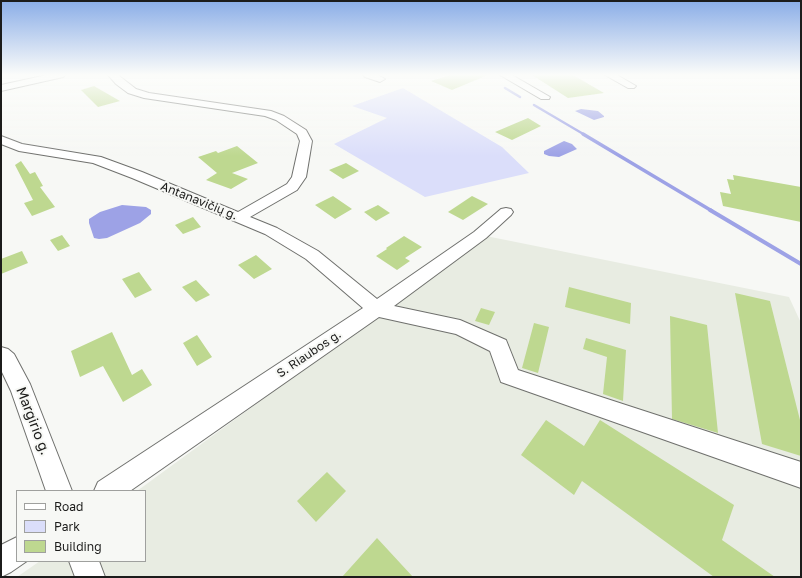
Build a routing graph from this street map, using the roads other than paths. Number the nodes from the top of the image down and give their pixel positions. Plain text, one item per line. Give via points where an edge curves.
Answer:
1 (190, 102) edge
2 (1, 140) edge
3 (506, 212) dead end
4 (239, 217) junction
5 (376, 309) junction
6 (1, 355) edge
7 (801, 475) edge
8 (59, 490) edge
9 (108, 490) edge
10 (16, 552) edge
11 (1, 562) edge
12 (84, 562) edge
13 (90, 577) edge

1 - 4 street via 267,113 302,132 306,141 299,177 292,186
2 - 4 street, Antanavičių g. via 19,148 96,160
3 - 5 street, S. Riaubos g. via 480,235
4 - 5 street, Antanavičių g. via 271,231 312,255
5 - 7 street via 460,328 499,346 509,376
5 - 9 street, S. Riaubos g.
6 - 8 street, Margirio g. via 7,360 22,391
10 - 11 street
12 - 13 street

